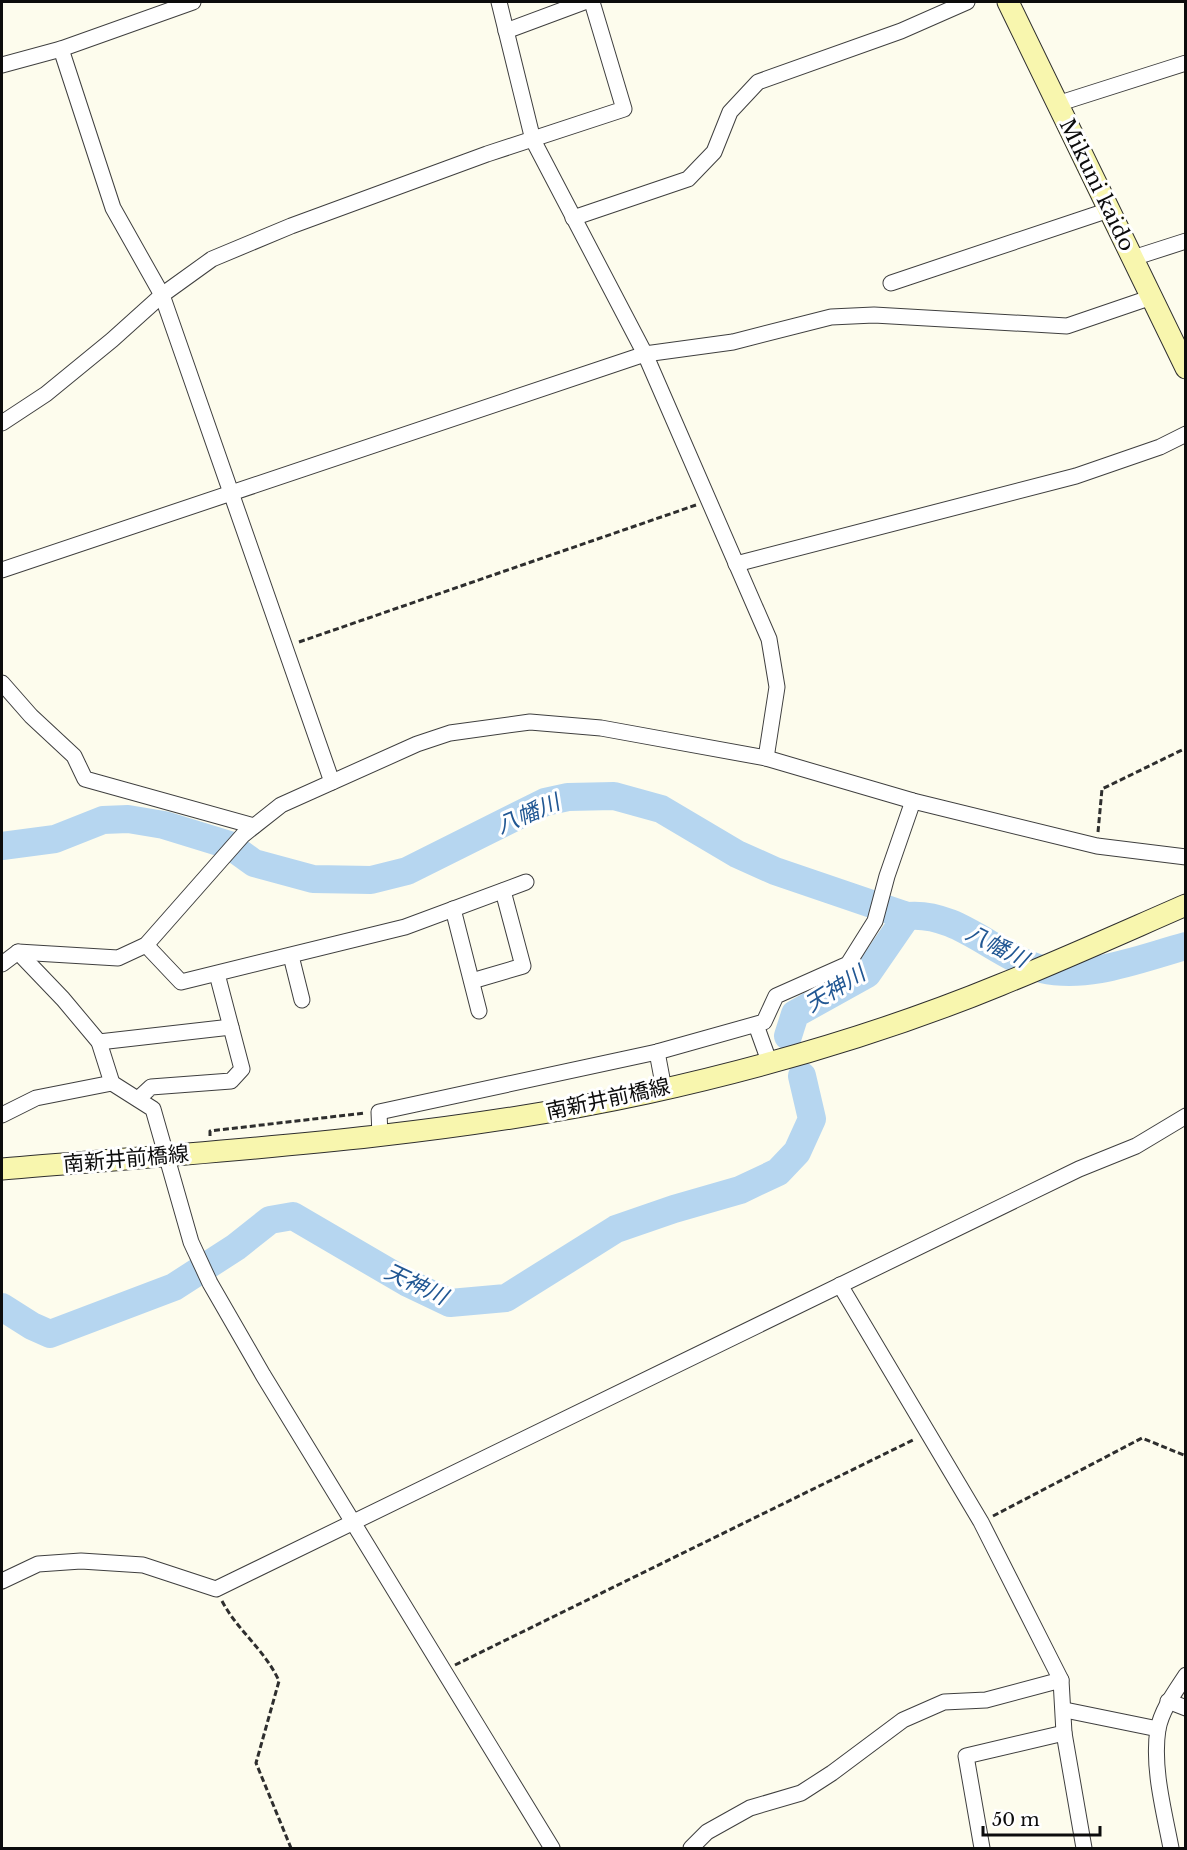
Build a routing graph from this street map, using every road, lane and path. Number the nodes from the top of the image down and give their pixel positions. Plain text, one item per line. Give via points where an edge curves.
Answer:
1 (193, 2) edge
2 (499, 2) edge
3 (584, 2) edge
4 (592, 2) edge
5 (967, 2) edge
6 (1008, 2) edge
7 (168, 5) edge
8 (506, 31) junction
9 (61, 49) junction
10 (1185, 63) edge
11 (2, 65) edge
12 (1057, 104) junction
13 (533, 140) junction
14 (1109, 210) junction
15 (573, 218) junction
16 (1185, 241) edge
17 (1133, 258) junction
18 (891, 283) dead end
19 (162, 295) junction
20 (1152, 297) junction
21 (645, 354) junction
22 (1185, 368) edge
23 (2, 423) edge
24 (1185, 434) edge
25 (231, 492) junction
26 (709, 500) junction
27 (736, 564) junction
28 (2, 570) edge
29 (285, 647) junction
30 (2, 683) edge
31 (1185, 748) edge
32 (766, 758) junction
33 (332, 782) junction
34 (914, 801) junction
35 (248, 830) junction
36 (1097, 846) junction
37 (1185, 857) edge
38 (525, 882) dead end
39 (503, 891) junction
40 (1185, 905) edge
41 (453, 909) junction
42 (146, 945) junction
43 (18, 952) junction
44 (291, 956) junction
45 (2, 964) edge
46 (217, 974) junction
47 (471, 981) junction
48 (302, 999) dead end
49 (479, 1011) dead end
50 (756, 1025) junction
51 (231, 1027) junction
52 (99, 1042) junction
53 (657, 1052) junction
54 (769, 1062) junction
55 (112, 1083) junction
56 (664, 1089) junction
57 (138, 1099) junction
58 (379, 1112) junction
59 (2, 1115) edge
60 (1185, 1116) edge
61 (380, 1136) junction
62 (208, 1151) junction
63 (168, 1155) junction
64 (2, 1169) edge
65 (840, 1284) junction
66 (930, 1432) junction
67 (1185, 1456) edge
68 (353, 1521) junction
69 (981, 1522) junction
70 (2, 1581) edge
71 (216, 1588) junction
72 (443, 1671) junction
73 (1185, 1676) edge
74 (1061, 1680) junction
75 (1168, 1701) junction
76 (1185, 1708) edge
77 (1065, 1710) junction
78 (1158, 1729) junction
79 (1064, 1732) junction
80 (291, 1848) edge
81 (552, 1848) edge
82 (692, 1848) edge
83 (982, 1848) edge
84 (1084, 1848) edge
85 (1171, 1848) edge

1 - 7 street
2 - 8 street
3 - 8 street
4 - 13 street via 624,109
5 - 15 street via 901,31 758,82 730,112 714,152 688,179
6 - 12 main road, Mikuni kaido
7 - 9 street
8 - 13 street
9 - 11 street
9 - 19 street via 113,208
10 - 12 street
12 - 14 main road, Mikuni kaido
13 - 15 street
13 - 19 street via 291,226 212,259
14 - 17 main road, Mikuni kaido
14 - 18 street
15 - 21 street
16 - 17 street
17 - 20 main road, Mikuni kaido
19 - 23 street via 46,394
19 - 25 street
20 - 21 street via 1067,326 874,315 831,317 733,342
20 - 22 main road, Mikuni kaido
21 - 25 street
21 - 26 street
24 - 27 street via 1160,447 1076,476
25 - 28 street
25 - 29 street
26 - 27 street
26 - 29 path
27 - 32 street via 769,639 777,687
29 - 33 street
30 - 35 street via 74,756 84,779
31 - 36 path via 1102,789
32 - 33 street via 601,728 530,722 450,733
32 - 34 street
33 - 35 street via 281,805
34 - 36 street
34 - 50 street via 874,921 848,964 776,996 764,1022
35 - 42 street
36 - 37 street
38 - 39 street
39 - 41 street
39 - 47 street via 523,966
40 - 54 main road, 南新井前橋線 via 998,986
41 - 44 street via 405,927
41 - 47 street
42 - 43 street via 118,958
42 - 46 street via 182,982
43 - 45 street
43 - 52 street
44 - 46 street
44 - 48 street
46 - 51 street
47 - 49 street
50 - 53 street
50 - 54 street
51 - 52 street
51 - 57 street via 242,1069 231,1081 151,1088
52 - 55 street
53 - 56 street
53 - 58 street
54 - 56 main road, 南新井前橋線
55 - 57 street
55 - 59 street via 36,1098
56 - 61 main road, 南新井前橋線 via 510,1119
57 - 63 street via 153,1109
58 - 61 street
58 - 62 path via 210,1131
60 - 65 street via 1136,1146 1079,1169
61 - 62 main road, 南新井前橋線
62 - 63 main road, 南新井前橋線
63 - 64 main road, 南新井前橋線
63 - 68 street via 191,1242 210,1283
65 - 66 street
65 - 68 street
66 - 69 street
66 - 72 path
67 - 69 path via 1142,1438
68 - 71 street
68 - 72 street
69 - 74 street
70 - 71 street via 38,1564 81,1561 143,1565
71 - 80 path via 230,1617 273,1666 279,1681 256,1762
72 - 81 street
73 - 75 street
74 - 77 street
74 - 82 street via 986,1700 944,1702 903,1720 801,1793 750,1808 707,1832
75 - 76 street
75 - 78 street
77 - 78 street
77 - 79 street
78 - 85 street via 1158,1773
79 - 83 street via 966,1756
79 - 84 street

